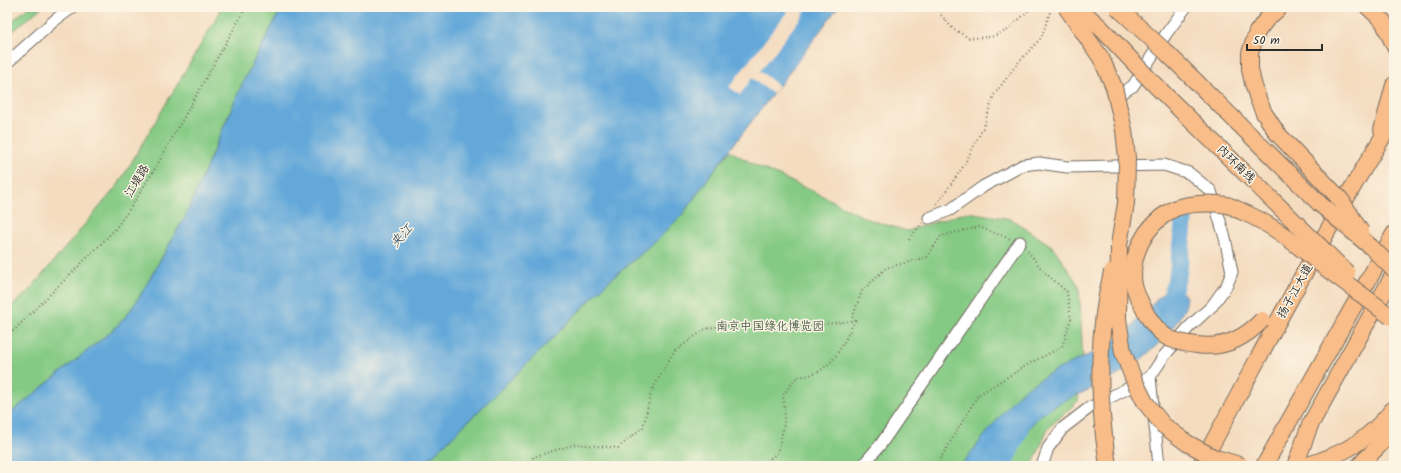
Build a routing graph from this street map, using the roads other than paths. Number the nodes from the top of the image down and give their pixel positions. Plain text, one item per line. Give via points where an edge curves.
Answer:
1 (73, 7) edge
2 (1066, 7) edge
3 (1078, 7) edge
4 (1117, 7) edge
5 (1186, 7) edge
6 (1280, 7) edge
7 (1368, 7) edge
8 (1394, 45) edge
9 (7, 63) edge
10 (1394, 85) edge
11 (1118, 95) dead end
12 (1394, 119) edge
13 (1378, 145) junction
14 (926, 220) road end
15 (1394, 234) edge
16 (1020, 242) road end
17 (1119, 245) junction
18 (1371, 247) junction
19 (1394, 270) edge
20 (1394, 274) edge
21 (1290, 299) junction
22 (1393, 318) edge
23 (1150, 377) junction
24 (1394, 408) edge
25 (1394, 430) edge
26 (862, 466) edge
27 (1042, 466) edge
28 (1108, 466) edge
29 (1159, 466) edge
30 (1200, 466) edge
31 (1242, 466) edge
32 (1264, 466) edge
33 (1295, 466) edge
34 (1305, 466) edge
35 (1359, 466) edge

1 - 9 street
2 - 17 highway, bridge via 1101,58 1114,87 1124,130 1127,158 1126,203
3 - 22 highway, 内环南线, bridge
4 - 18 highway, bridge via 1320,204
5 - 11 street via 1133,86
6 - 18 highway, bridge via 1257,32 1250,53 1250,69 1258,99 1277,132 1341,200
7 - 8 highway via 1383,21
10 - 13 highway
12 - 13 highway, 扬子江大道
13 - 21 highway, 扬子江大道
14 - 23 street via 950,210 984,186 1023,165 1164,165 1190,173 1211,191 1232,272 1227,285 1212,306 1189,327
15 - 32 highway
16 - 26 street via 881,444
17 - 28 highway, bridge via 1106,296 1101,352 1100,399
17 - 31 highway, bridge via 1118,319 1123,352 1145,402 1163,425 1187,443 1213,457
18 - 19 highway, bridge
20 - 33 highway via 1310,425
21 - 22 highway, bridge via 1272,311 1253,330 1226,344 1201,346 1182,342 1166,336 1155,327 1146,314 1134,287 1137,250 1147,232 1171,210 1195,204 1228,205 1259,219 1285,235
21 - 30 highway, 扬子江大道
23 - 27 street via 1089,408 1063,428 1048,448
23 - 29 street
24 - 34 highway via 1366,438 1344,451
25 - 35 highway

